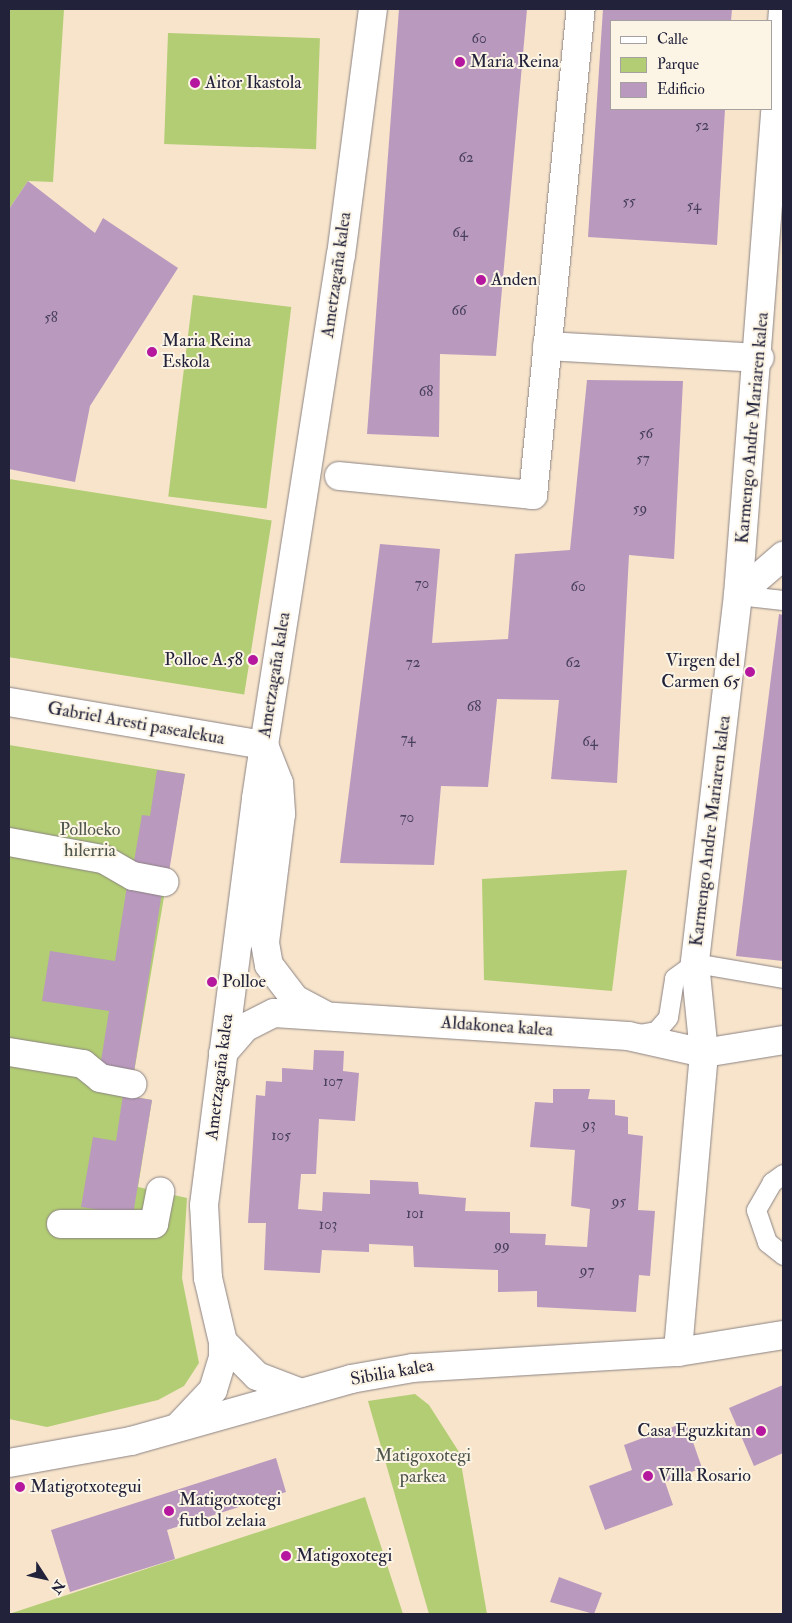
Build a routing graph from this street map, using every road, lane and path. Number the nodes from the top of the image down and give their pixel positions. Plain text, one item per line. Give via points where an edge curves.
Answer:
1 (373, 9) edge
2 (580, 9) edge
3 (783, 10) edge
4 (547, 346) junction
5 (760, 358) junction
6 (339, 476) dead end
7 (783, 556) edge
8 (738, 595) junction
9 (783, 600) edge
10 (9, 702) edge
11 (264, 745) junction
12 (9, 842) edge
13 (164, 882) dead end
14 (695, 963) junction
15 (783, 978) edge
16 (323, 1014) junction
17 (628, 1036) junction
18 (783, 1040) edge
19 (9, 1052) edge
20 (223, 1053) junction
21 (704, 1053) junction
22 (132, 1084) dead end
23 (783, 1174) edge
24 (160, 1192) dead end
25 (61, 1224) dead end
26 (783, 1255) edge
27 (783, 1335) edge
28 (223, 1342) junction
29 (678, 1352) junction
30 (301, 1393) junction
31 (178, 1427) junction
32 (14, 1459) edge

1 - 11 street, Ametzagaña kalea via 340,265
2 - 4 street
3 - 5 street, Karmengo Andre Mariaren kalea
4 - 5 street
4 - 6 street via 533,495
5 - 8 street, Karmengo Andre Mariaren kalea
7 - 8 street
8 - 9 lane
8 - 14 street, Karmengo Andre Mariaren kalea
10 - 11 street, Gabriel Aresti pasealekua
11 - 16 street via 279,783 281,814 265,944 269,965 295,999
11 - 20 street, Ametzagaña kalea
12 - 13 street via 103,859 133,876
14 - 15 lane
14 - 17 lane via 674,978 668,1017 656,1031
14 - 21 street, Karmengo Andre Mariaren kalea
16 - 17 street, Aldakonea kalea
16 - 20 street, Aldakonea kalea via 274,1014 259,1019
17 - 21 street, Aldakonea kalea
18 - 21 street, Aldakonea kalea
19 - 22 street via 83,1064 100,1078
20 - 28 street, Ametzagaña kalea via 204,1205 204,1241
21 - 29 street, Karmengo Andre Mariaren kalea
23 - 26 lane via 772,1182 756,1210 767,1242
24 - 25 street via 154,1224
27 - 29 street, Sibilia kalea
28 - 30 street via 257,1376
28 - 31 street, Ametzagaña kalea via 213,1390
29 - 30 street, Sibilia kalea via 474,1361 351,1379
30 - 31 street, Sibilia kalea
31 - 32 street, Sibilia kalea via 113,1445

